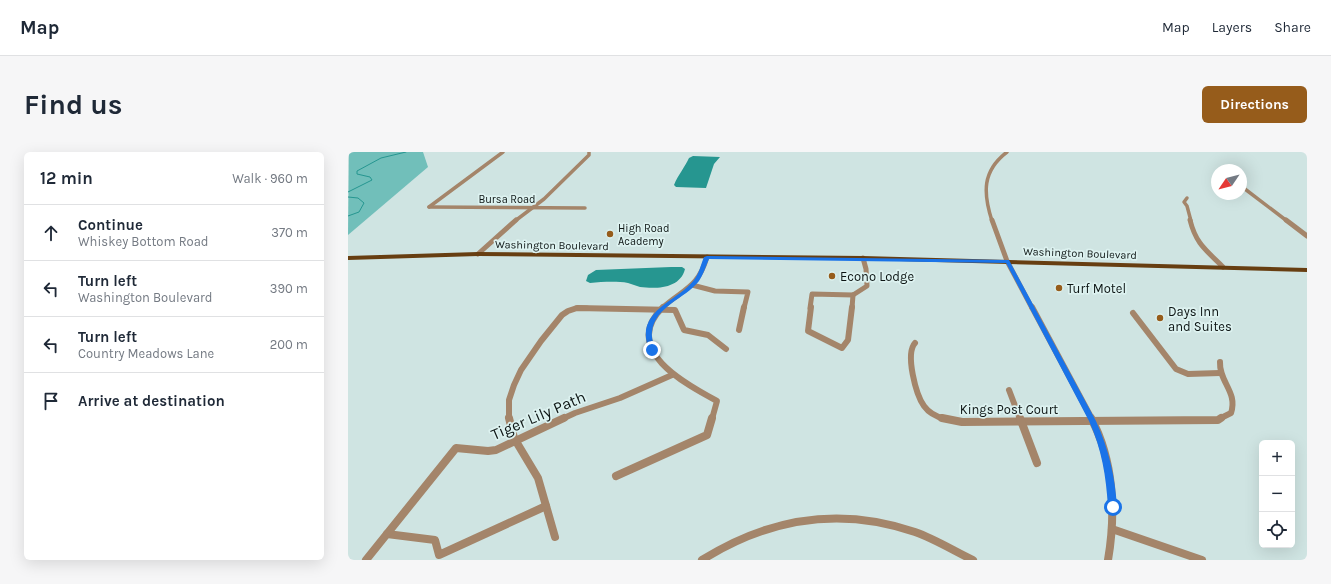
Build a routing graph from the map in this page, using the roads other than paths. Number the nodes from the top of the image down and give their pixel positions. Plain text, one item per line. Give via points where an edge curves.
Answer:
1 (503, 152) edge
2 (589, 152) edge
3 (1007, 152) edge
4 (1247, 191) edge
5 (1187, 198) dead end
6 (533, 208) junction
7 (585, 208) dead end
8 (1307, 236) edge
9 (478, 254) junction
10 (707, 257) junction
11 (348, 258) edge
12 (863, 258) junction
13 (1007, 261) junction
14 (1223, 267) junction
15 (1307, 270) edge
16 (692, 285) junction
17 (853, 295) junction
18 (661, 310) junction
19 (1133, 313) dead end
20 (739, 330) dead end
21 (915, 343) dead end
22 (726, 349) dead end
23 (1220, 362) dead end
24 (1220, 374) junction
25 (672, 375) junction
26 (1009, 390) dead end
27 (1021, 421) junction
28 (1093, 421) junction
29 (516, 441) junction
30 (1037, 463) dead end
31 (616, 476) dead end
32 (546, 506) junction
33 (1112, 529) junction
34 (387, 534) junction
35 (555, 538) dead end
36 (366, 560) edge
37 (702, 560) edge
38 (973, 560) edge
39 (1108, 560) edge
40 (1202, 560) edge

1 - 6 street, Bursa Road via 429,207
2 - 6 street via 589,155 544,200
3 - 13 street via 998,159 988,174 986,187 992,219
4 - 8 street
5 - 14 street via 1184,202 1194,235 1201,246
6 - 7 street, Bursa Road
6 - 9 street
9 - 10 main road, Washington Boulevard
9 - 11 main road, Washington Boulevard
10 - 12 main road, Washington Boulevard
10 - 16 street via 700,276
12 - 13 main road, Washington Boulevard
12 - 17 street via 867,286
13 - 14 main road, Washington Boulevard
13 - 28 street
14 - 15 main road, Washington Boulevard
16 - 18 street
16 - 20 street via 715,291 748,292
17 - 17 street via 812,294 808,331 842,348 848,340
18 - 22 street via 675,310 684,330 708,335
18 - 25 street via 650,326 648,334 655,355
18 - 29 street via 577,308 564,313 522,367 511,391 511,432
19 - 24 street via 1176,369 1188,374
21 - 27 street, Kings Post Court via 910,356 917,394 925,408 952,422
23 - 24 street
24 - 28 street, Kings Post Court via 1233,394 1235,402 1231,413 1218,420
25 - 29 street, Tiger Lily Path via 620,398 576,413
25 - 31 street via 716,401 707,435
26 - 27 street
27 - 28 street, Kings Post Court
27 - 30 street
28 - 33 street via 1111,478
29 - 32 street via 534,470
29 - 34 street, Tiger Lily Path via 488,451 456,448
32 - 34 street via 439,555 435,540
32 - 35 street
33 - 39 street
33 - 40 street
34 - 36 street, Tiger Lily Path
37 - 38 street via 745,536 771,527 796,521 847,518 894,526 916,533

